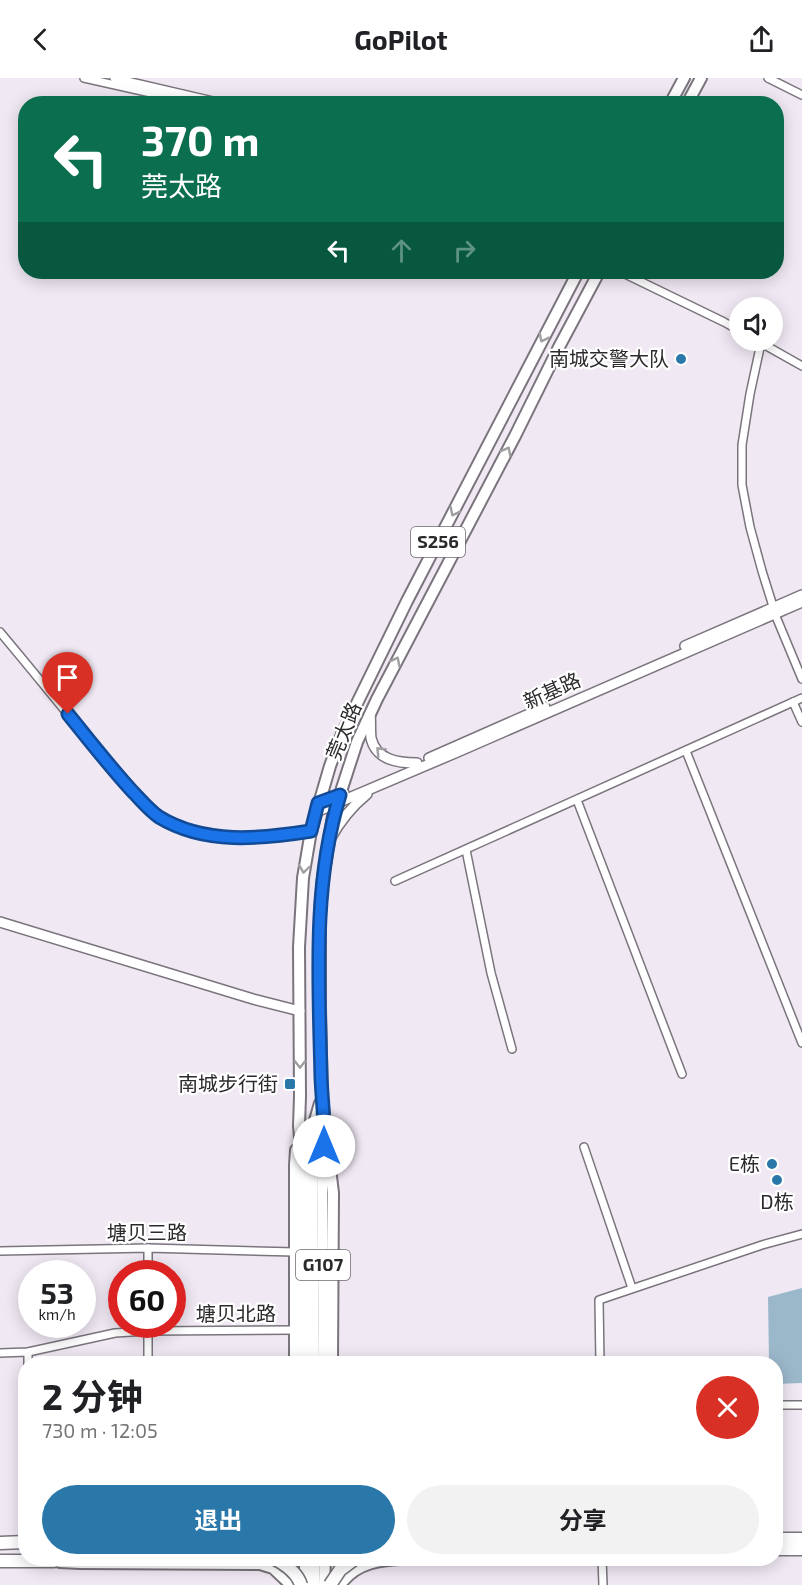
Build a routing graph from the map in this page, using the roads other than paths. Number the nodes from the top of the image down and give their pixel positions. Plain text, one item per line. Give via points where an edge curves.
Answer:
1 (84, 78) edge
2 (114, 78) edge
3 (684, 78) edge
4 (701, 78) edge
5 (768, 78) edge
6 (802, 95) edge
7 (164, 96) edge
8 (192, 96) edge
9 (674, 96) edge
10 (691, 96) edge
11 (571, 279) edge
12 (574, 279) edge
13 (595, 279) edge
14 (635, 279) edge
15 (570, 286) junction
16 (729, 326) edge
17 (757, 351) edge
18 (775, 351) edge
19 (802, 366) edge
20 (802, 595) edge
21 (802, 602) edge
22 (774, 610) junction
23 (0, 632) edge
24 (802, 679) edge
25 (802, 698) edge
26 (793, 702) junction
27 (370, 713) junction
28 (802, 722) edge
29 (686, 750) junction
30 (417, 763) junction
31 (378, 786) junction
32 (338, 799) junction
33 (578, 800) junction
34 (317, 807) junction
35 (311, 831) junction
36 (329, 842) junction
37 (466, 850) junction
38 (395, 881) dead end
39 (0, 922) edge
40 (300, 1011) junction
41 (802, 1043) edge
42 (512, 1049) dead end
43 (682, 1074) dead end
44 (300, 1096) junction
45 (322, 1097) junction
46 (325, 1125) junction
47 (299, 1126) junction
48 (584, 1147) dead end
49 (312, 1154) junction
50 (322, 1166) joint
51 (802, 1234) edge
52 (148, 1248) junction
53 (0, 1251) edge
54 (295, 1252) junction
55 (148, 1260) edge
56 (632, 1288) junction
57 (186, 1329) edge
58 (295, 1330) junction
59 (108, 1335) edge
60 (148, 1338) edge
61 (28, 1352) junction
62 (0, 1353) edge
63 (28, 1356) edge
64 (148, 1356) edge
65 (295, 1356) edge
66 (305, 1356) edge
67 (314, 1356) edge
68 (324, 1356) edge
69 (332, 1356) edge
70 (600, 1356) edge
71 (783, 1405) edge
72 (802, 1405) edge
73 (783, 1539) edge
74 (802, 1539) edge
75 (18, 1542) edge
76 (0, 1543) edge
77 (783, 1549) edge
78 (802, 1549) edge
79 (0, 1561) edge
80 (18, 1561) edge
81 (268, 1566) edge
82 (277, 1566) edge
83 (286, 1566) edge
84 (304, 1566) edge
85 (315, 1566) edge
86 (325, 1566) edge
87 (345, 1566) edge
88 (353, 1566) edge
89 (362, 1566) edge
90 (602, 1566) edge
91 (283, 1576) junction
92 (340, 1583) edge
93 (292, 1585) edge
94 (303, 1585) edge
95 (314, 1585) edge
96 (324, 1585) edge
97 (330, 1585) edge
98 (603, 1585) edge

1 - 7 street
2 - 8 street
3 - 9 main road
4 - 10 main road
5 - 6 street
11 - 15 street
12 - 15 main road, 莞太路 / S256
27 -> 13 main road, 莞太路 / S256
14 - 16 street
15 -> 34 main road, 莞太路 / S256 via 342,734
17 - 22 street via 742,445 742,485
18 - 19 street
20 - 22 street, 新基路
21 - 22 street, 新基路
22 - 24 street
22 - 30 street, 新基路
22 - 31 street, 新基路
23 - 35 street via 122,780 158,816 189,831 221,837
25 - 26 street
26 - 28 street
26 - 29 street
30 -> 27 street via 395,761 380,754 371,735
27 - 32 main road, 莞太路 / S256
29 - 33 street
29 - 41 street
30 - 32 street, 新基路
31 - 32 street, 新基路
31 - 36 street via 355,804
32 - 34 street, 新基路
32 - 36 main road, 莞太路 / S256
33 - 37 street
33 - 43 street
34 - 35 main road, 莞太路 / S256
35 -> 40 main road, 莞太路 / S256 via 300,907
36 - 45 main road, 莞太路 / S256 via 320,912
37 - 38 street
37 - 42 street via 491,973
39 - 40 street
40 -> 44 main road, 莞太路 / S256
44 - 47 main road, 莞太路 / S256
44 - 49 main road
45 - 46 main road, 莞太路 / S256
45 - 49 main road via 314,1124
46 - 50 main road, 莞太路 / S256
46 - 69 main road via 333,1192
47 - 54 main road
47 - 66 main road, 莞太路 / S256
48 - 56 street
49 - 67 main road
50 - 68 main road, 莞太路 / G107
51 - 56 street
52 - 53 street, 塘贝三路
52 - 54 street, 塘贝三路
52 - 55 street
54 - 58 main road
56 - 70 street via 599,1299
57 - 58 street, 塘贝北路
58 - 65 main road
59 - 61 street, 塘贝北路
60 - 64 street
61 - 62 street, 塘贝北路
61 - 63 street
71 - 72 street
73 - 74 highway
75 - 76 highway
77 - 78 highway
79 - 80 highway
81 - 91 main road
82 - 91 main road
83 - 94 highway, bridge
84 - 94 main road
85 - 95 main road
86 - 96 main road
87 - 97 highway, bridge
88 - 92 main road
89 - 92 main road
90 - 98 street
91 - 93 main road

